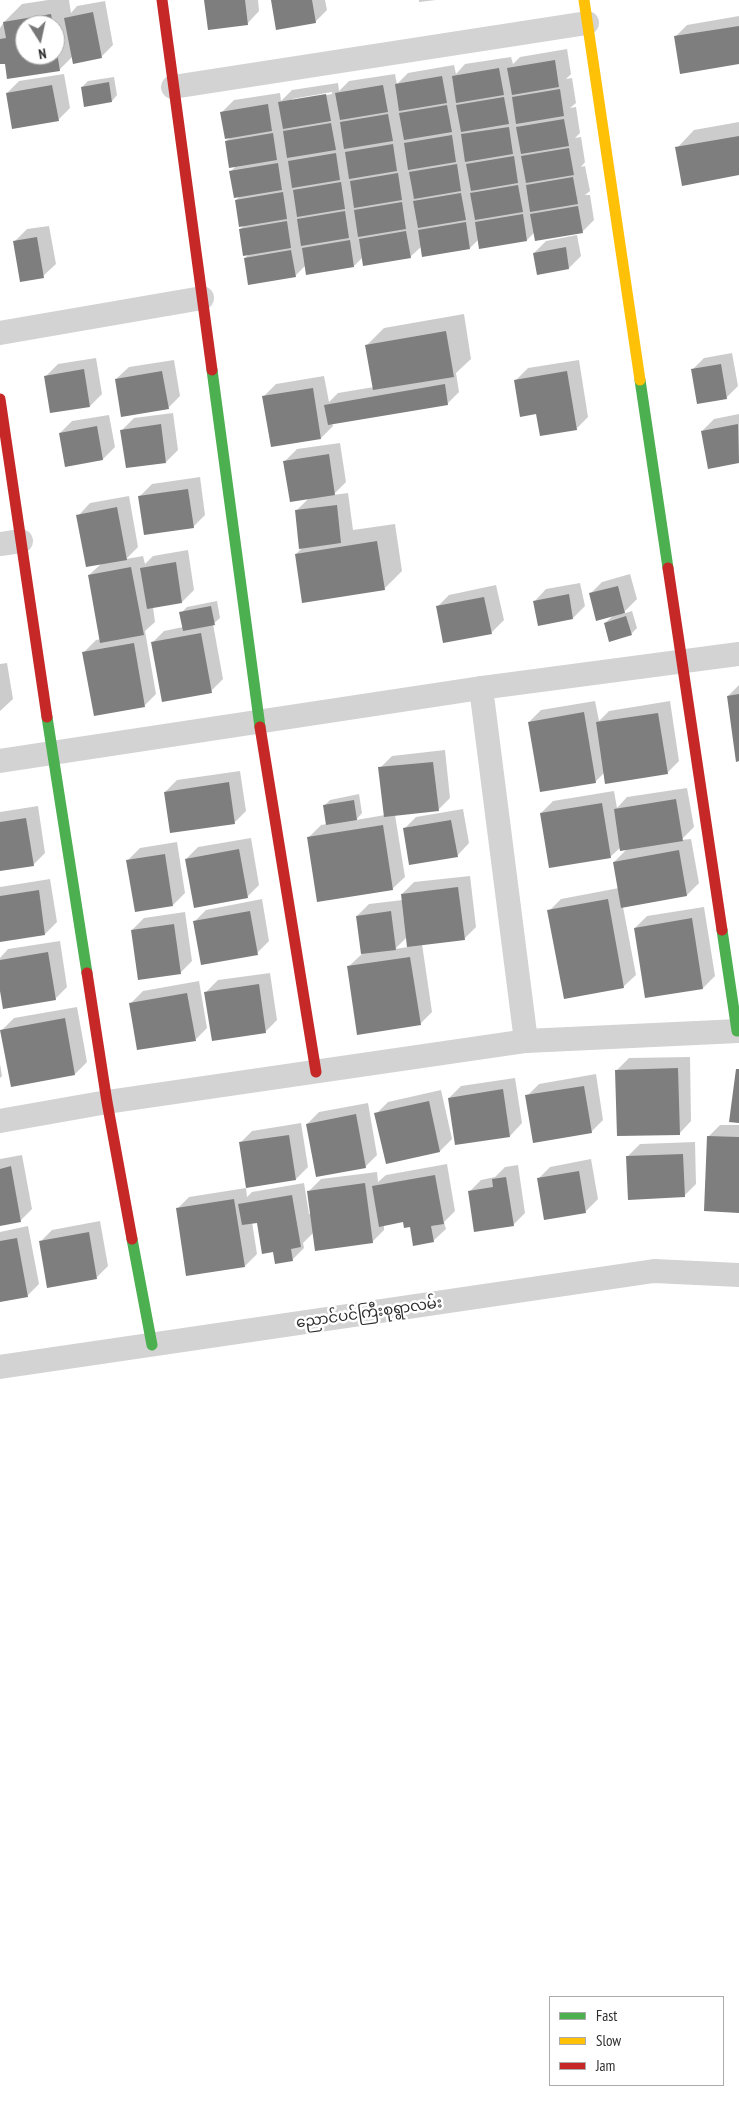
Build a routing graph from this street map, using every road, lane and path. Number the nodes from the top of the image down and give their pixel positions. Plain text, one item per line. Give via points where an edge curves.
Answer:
1 (162, 0) edge
2 (585, 11) edge
3 (173, 87) junction
4 (202, 298) junction
5 (0, 333) edge
6 (0, 399) edge
7 (10, 542) edge
8 (739, 654) edge
9 (682, 662) junction
10 (481, 688) junction
11 (259, 722) junction
12 (52, 753) junction
13 (0, 761) edge
14 (738, 1031) edge
15 (526, 1041) junction
16 (316, 1072) junction
17 (107, 1102) junction
18 (0, 1121) edge
19 (739, 1275) edge
20 (152, 1345) junction
21 (0, 1367) edge

1 - 3 street
2 - 3 street
2 - 9 street
3 - 4 street
4 - 5 street
4 - 11 street
6 - 7 street
7 - 12 street
8 - 9 street
9 - 10 street
9 - 14 street
10 - 11 street
10 - 15 street
11 - 12 street
11 - 16 street
12 - 13 street
12 - 17 street
14 - 15 street
15 - 16 street
16 - 17 street
17 - 18 street
17 - 20 street
19 - 20 street, ညောင်ပင်ကြီးစုရွာလမ်း via 654,1270
20 - 21 street, ညောင်ပင်ကြီးစုရွာလမ်း

